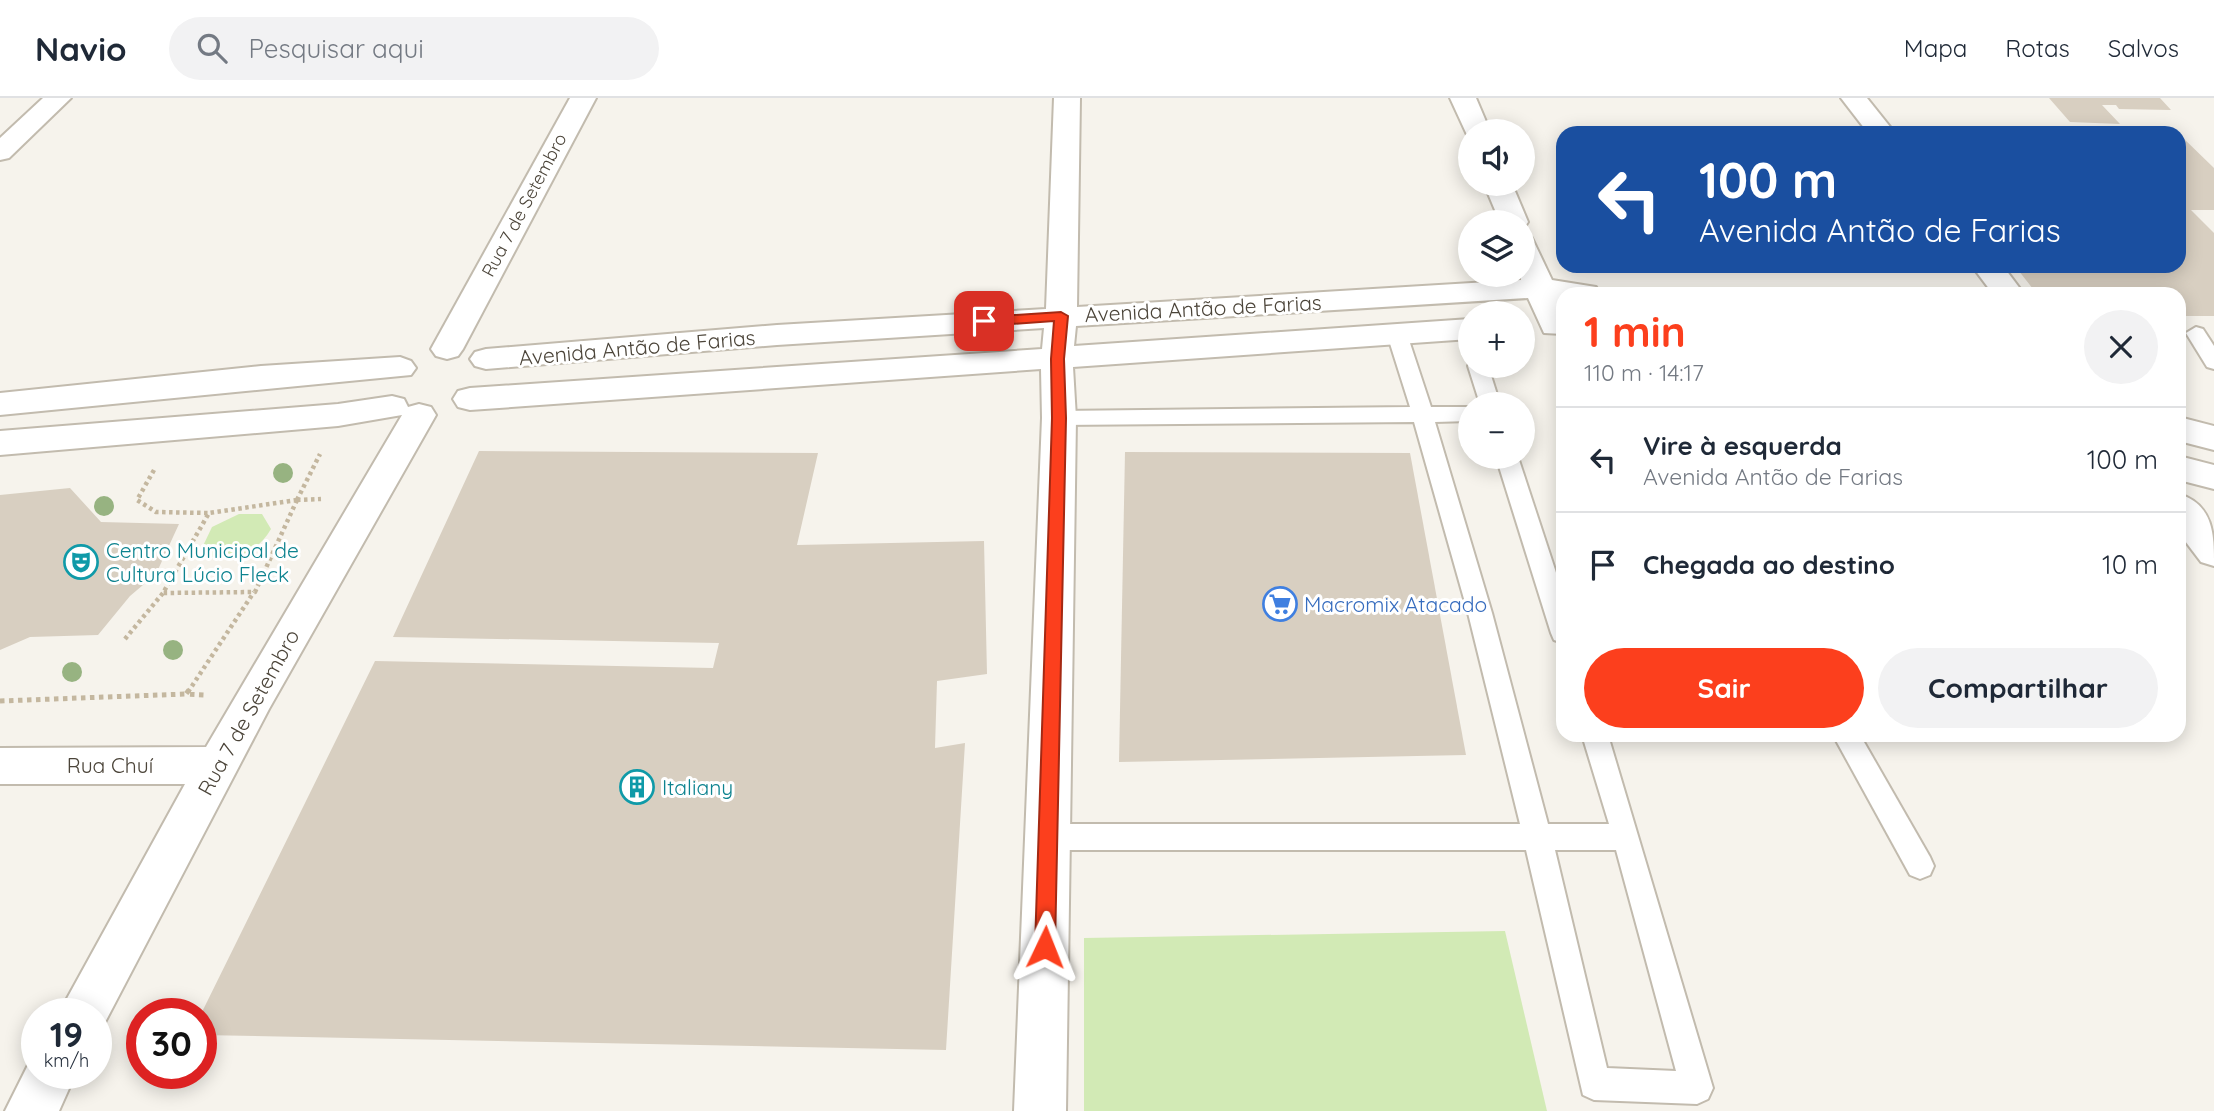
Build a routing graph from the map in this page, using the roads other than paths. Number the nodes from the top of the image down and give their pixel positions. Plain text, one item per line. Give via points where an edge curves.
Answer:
1 (58, 98) edge
2 (583, 98) edge
3 (1067, 98) edge
4 (1463, 98) edge
5 (1854, 98) edge
6 (1472, 119) edge
7 (1876, 126) edge
8 (0, 152) edge
9 (1992, 273) edge
10 (1535, 276) edge
11 (2004, 287) edge
12 (1540, 288) junction
13 (1556, 290) edge
14 (1061, 316) junction
15 (1556, 321) edge
16 (1535, 328) edge
17 (1556, 329) edge
18 (1458, 333) edge
19 (2196, 333) dead end
20 (1397, 334) junction
21 (447, 349) junction
22 (486, 359) junction
23 (1057, 359) junction
24 (2214, 362) edge
25 (400, 368) junction
26 (470, 400) junction
27 (0, 404) edge
28 (405, 411) junction
29 (1458, 414) edge
30 (1423, 415) junction
31 (1059, 418) junction
32 (2186, 431) edge
33 (2214, 438) edge
34 (0, 443) edge
35 (1511, 469) edge
36 (2186, 470) edge
37 (2214, 477) edge
38 (2186, 516) edge
39 (2214, 552) edge
40 (1556, 611) edge
41 (1597, 742) edge
42 (1850, 742) edge
43 (219, 765) junction
44 (0, 766) edge
45 (1540, 836) junction
46 (1048, 837) junction
47 (1628, 837) junction
48 (1920, 866) dead end
49 (92, 998) edge
50 (43, 1089) edge
51 (31, 1111) edge
52 (1040, 1111) edge

1 - 8 street
2 - 21 street, Rua 7 de Setembro
3 - 14 street
4 - 6 street
5 - 7 street
9 - 11 street
10 - 12 street
12 - 13 street, Avenida Antão de Farias
12 - 14 street, Avenida Antão de Farias
12 - 15 street
14 - 22 street, Avenida Antão de Farias
14 - 23 street
16 - 17 street
18 - 20 street, Avenida Antão de Farias
19 - 24 lane
20 - 23 street, Avenida Antão de Farias
20 - 30 lane
21 - 22 street via 463,349
21 - 25 street
22 - 26 street via 491,368 489,378
23 - 26 street, Avenida Antão de Farias
23 - 31 street
25 - 27 street
25 - 28 street via 385,388 385,399
26 - 28 street, Avenida Antão de Farias via 437,413
28 - 34 street
28 - 43 street, Rua 7 de Setembro via 370,496
29 - 30 lane
30 - 31 lane
30 - 45 lane
31 - 46 street
32 - 33 street
35 - 40 lane
36 - 37 street
38 - 39 street
41 - 47 lane
42 - 48 lane
43 - 44 street, Rua Chuí
43 - 49 street, Rua 7 de Setembro
45 - 46 lane
45 - 47 lane
45 - 47 lane via 1594,1084 1697,1088
46 - 52 street
50 - 51 street

